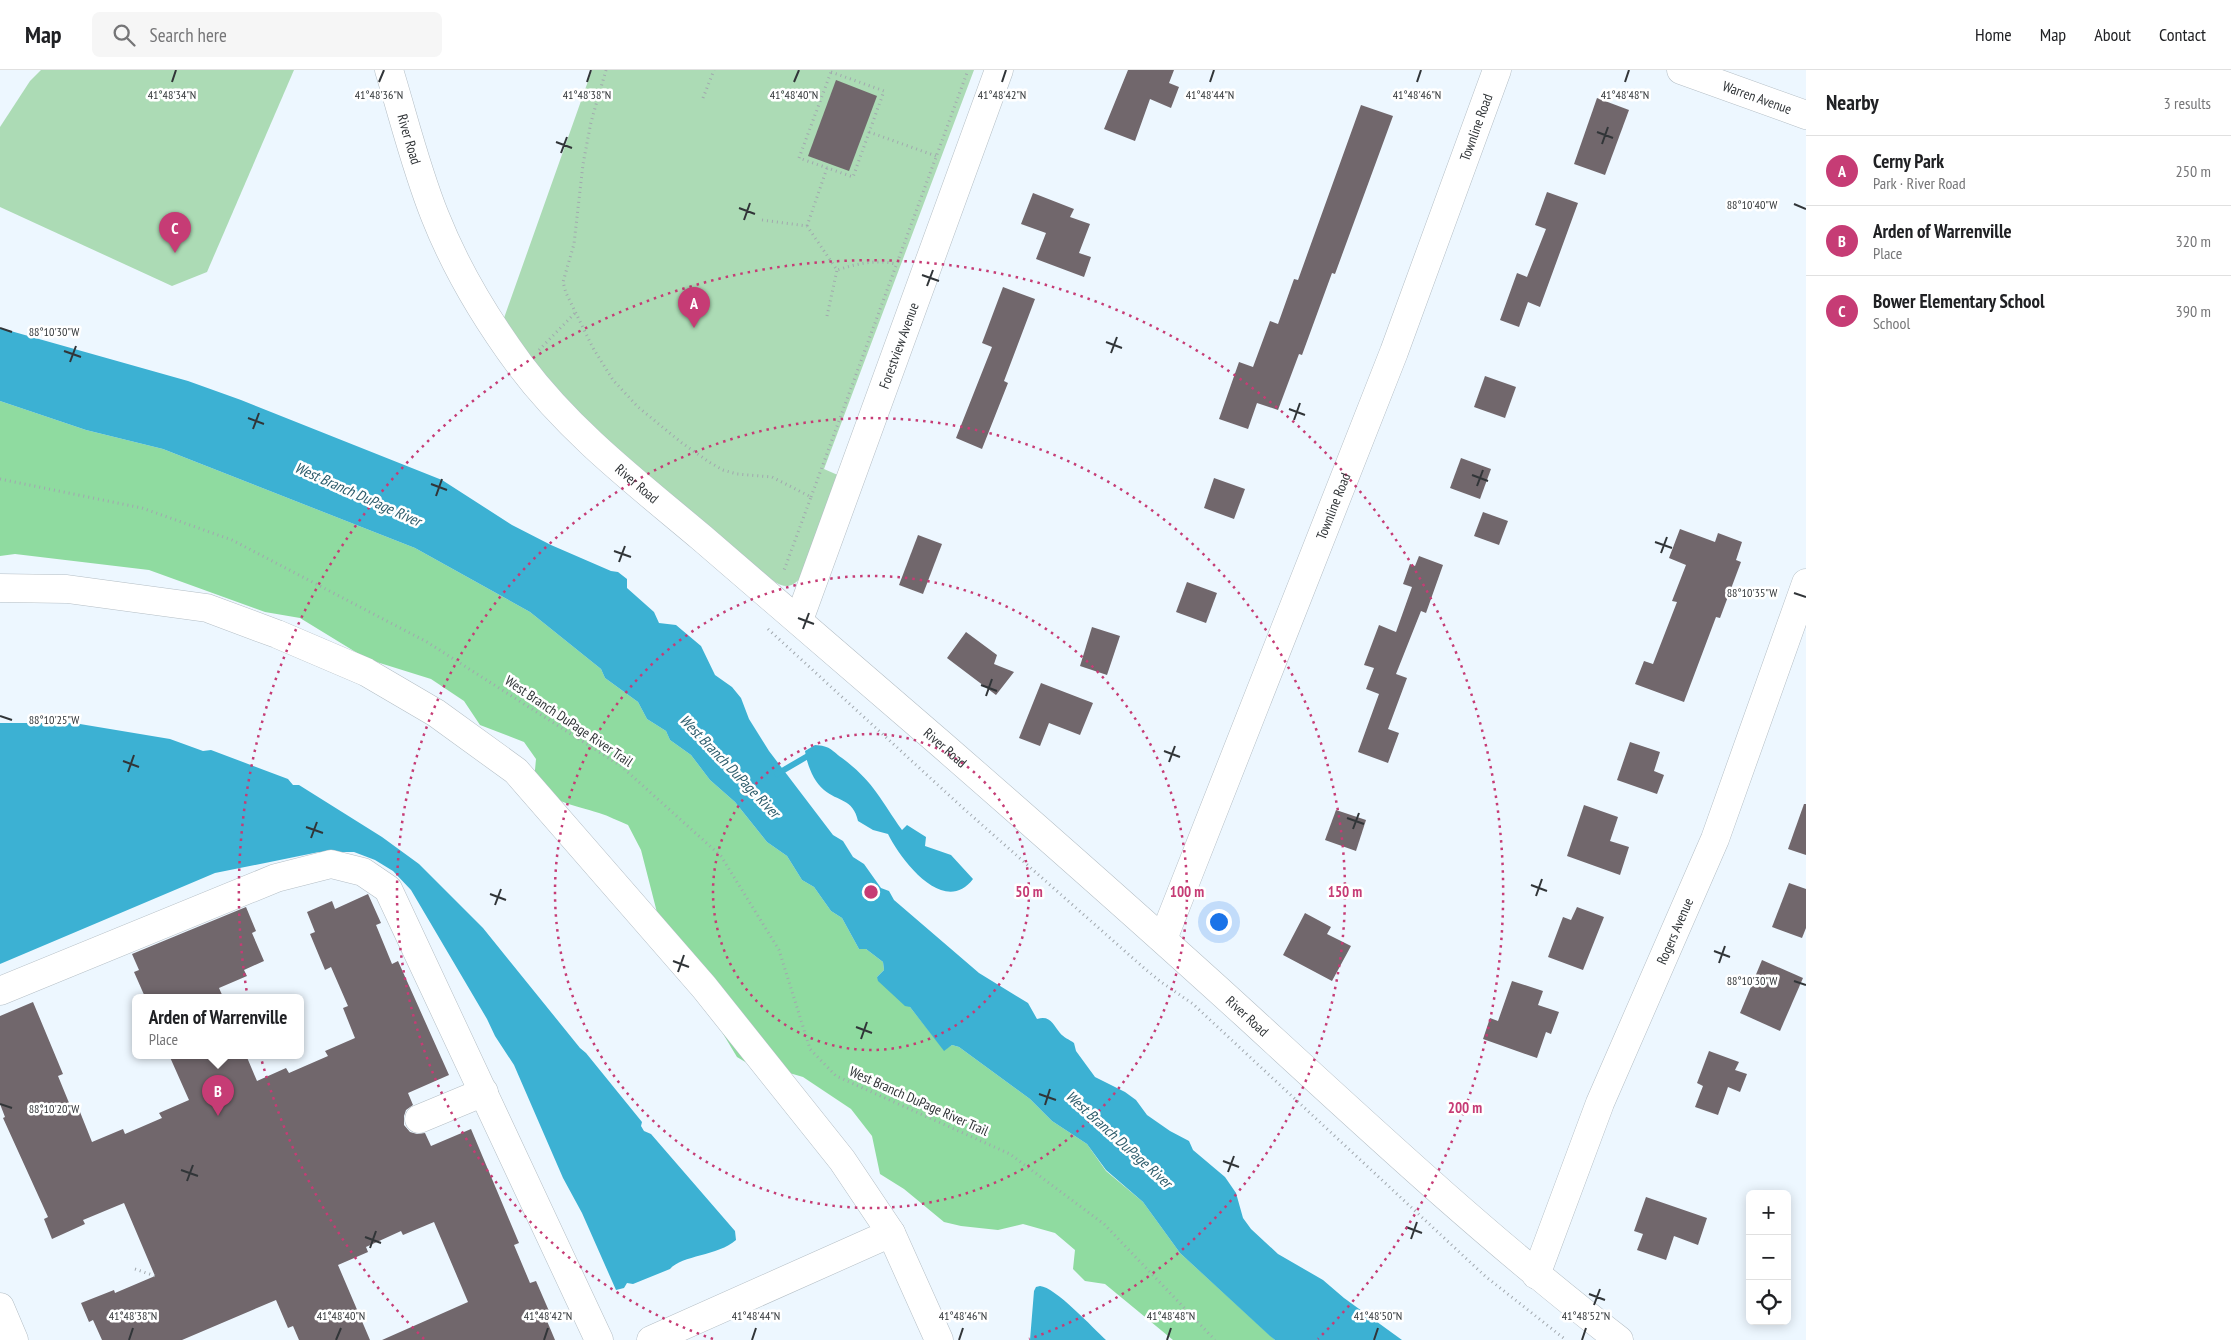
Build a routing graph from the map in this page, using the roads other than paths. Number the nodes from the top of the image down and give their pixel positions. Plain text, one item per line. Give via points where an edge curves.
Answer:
1 (389, 70) edge
2 (999, 70) edge
3 (1497, 70) edge
4 (1681, 70) edge
5 (1806, 115) edge
6 (1806, 583) edge
7 (0, 588) edge
8 (799, 620) junction
9 (1163, 939) junction
10 (0, 991) edge
11 (484, 1092) junction
12 (419, 1119) dead end
13 (891, 1232) junction
14 (1536, 1275) junction
15 (0, 1307) edge
16 (14, 1340) edge
17 (599, 1340) edge
18 (651, 1340) edge
19 (939, 1340) edge
20 (1619, 1340) edge

1 - 8 street, River Road via 435,215 478,302 522,368 559,412 604,456
2 - 8 street, Forestview Avenue
3 - 9 street, Townline Road via 1394,352
4 - 5 street, Warren Avenue
6 - 14 street, Rogers Avenue via 1715,839 1600,1103
7 - 13 street via 67,589 206,608 366,672 436,713 516,771 704,987 842,1160
8 - 9 street, River Road
9 - 14 street, River Road via 1425,1179
10 - 11 street via 276,878 330,864 363,872 388,889
11 - 12 street
11 - 17 street
13 - 18 street
13 - 19 street
14 - 20 street, River Road
15 - 16 street

